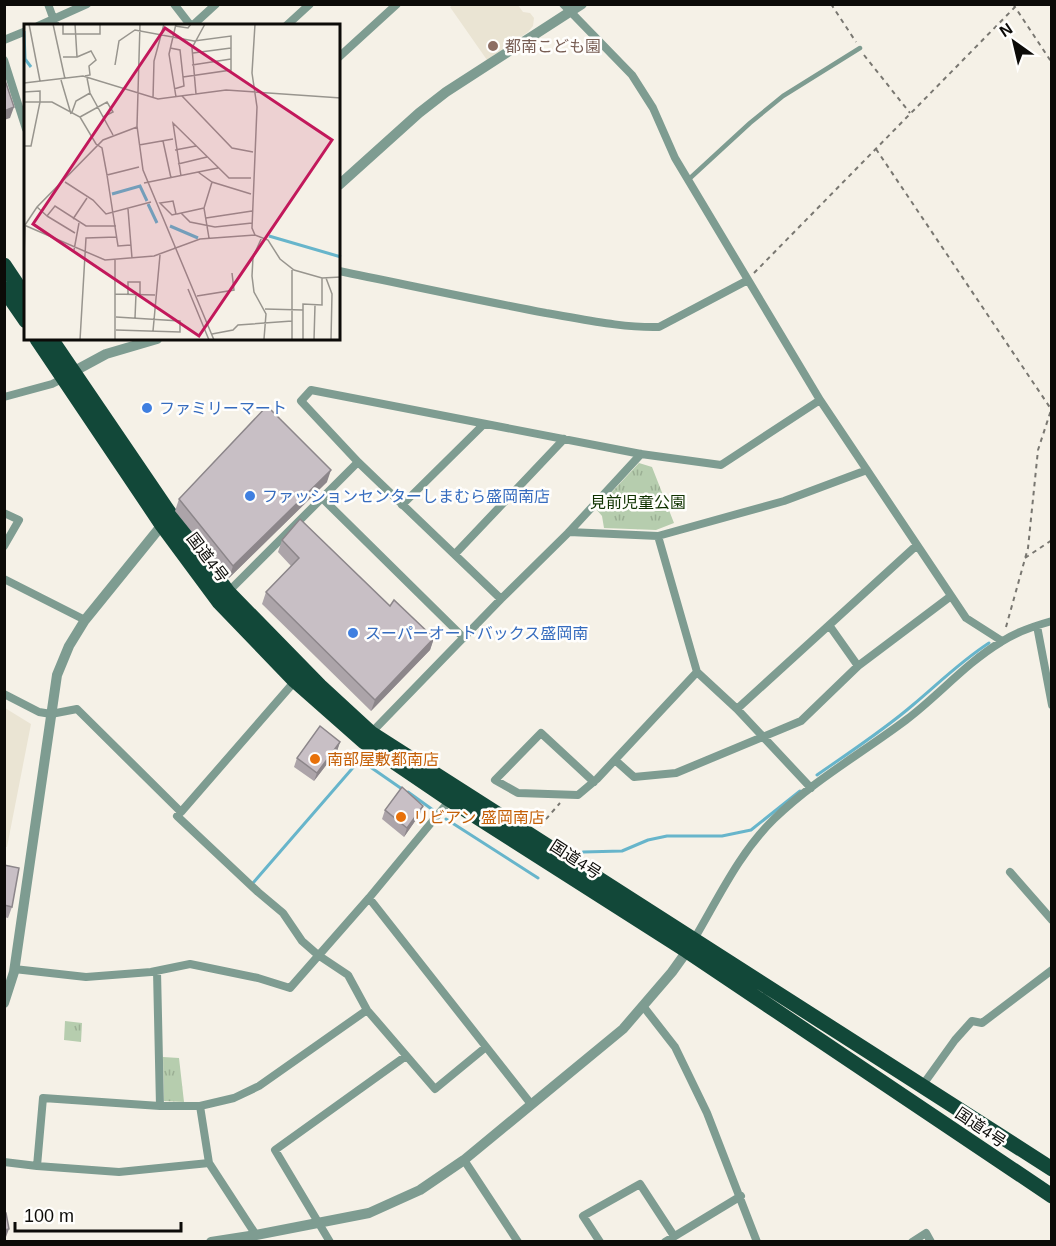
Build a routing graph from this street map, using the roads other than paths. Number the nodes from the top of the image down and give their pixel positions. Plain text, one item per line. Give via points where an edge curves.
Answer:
1 (48, 4) edge
2 (87, 4) edge
3 (174, 4) edge
4 (216, 4) edge
5 (310, 4) edge
6 (397, 4) edge
7 (582, 4) edge
8 (566, 8) edge
9 (54, 22) edge
10 (190, 24) edge
11 (194, 24) edge
12 (288, 24) edge
13 (24, 32) edge
14 (4, 40) edge
15 (860, 48) road end
16 (340, 56) edge
17 (4, 60) edge
18 (24, 123) edge
19 (688, 180) junction
20 (340, 184) edge
21 (4, 265) edge
22 (340, 271) edge
23 (748, 280) junction
24 (4, 289) edge
25 (24, 295) edge
26 (24, 318) edge
27 (38, 340) edge
28 (51, 340) edge
29 (152, 340) edge
30 (67, 376) junction
31 (4, 396) edge
32 (820, 400) junction
33 (484, 424) junction
34 (564, 439) junction
35 (641, 454) junction
36 (358, 462) junction
37 (867, 470) junction
38 (322, 498) junction
39 (402, 505) junction
40 (4, 513) edge
41 (166, 520) junction
42 (569, 532) junction
43 (658, 536) junction
44 (4, 546) edge
45 (918, 546) junction
46 (454, 554) junction
47 (4, 579) edge
48 (228, 592) junction
49 (951, 596) junction
50 (501, 599) junction
51 (85, 620) junction
52 (1052, 621) edge
53 (829, 625) junction
54 (1037, 626) junction
55 (464, 638) junction
56 (1002, 641) junction
57 (858, 666) junction
58 (697, 672) junction
59 (295, 681) junction
60 (4, 694) edge
61 (1052, 705) edge
62 (737, 709) junction
63 (51, 714) junction
64 (367, 737) junction
65 (764, 737) junction
66 (615, 760) junction
67 (594, 782) junction
68 (811, 788) junction
69 (450, 800) junction
70 (180, 812) junction
71 (1010, 872) dead end
72 (369, 898) junction
73 (1052, 920) edge
74 (691, 945) junction
75 (318, 955) junction
76 (14, 969) junction
77 (1052, 970) edge
78 (157, 971) junction
79 (4, 1003) edge
80 (644, 1006) junction
81 (367, 1010) junction
82 (486, 1047) junction
83 (406, 1056) junction
84 (922, 1086) junction
85 (531, 1104) junction
86 (160, 1106) junction
87 (200, 1106) junction
88 (464, 1160) junction
89 (4, 1162) edge
90 (209, 1163) junction
91 (37, 1166) junction
92 (1052, 1169) edge
93 (741, 1196) junction
94 (1052, 1196) edge
95 (319, 1223) junction
96 (256, 1235) junction
97 (674, 1236) junction
98 (211, 1242) edge
99 (330, 1242) edge
100 (518, 1242) edge
101 (600, 1242) edge
102 (665, 1242) edge
103 (757, 1242) edge
104 (912, 1242) edge
105 (931, 1242) edge

1 - 9 street
2 - 9 street
3 - 10 street
4 - 11 street
5 - 12 street
6 - 16 street
7 - 8 street
8 - 19 street via 632,75
8 - 20 street via 419,113
13 - 14 street
15 - 19 lane via 783,96
17 - 18 street
19 - 23 street
21 - 25 highway
22 - 23 street via 507,306 643,327 659,327
23 - 32 street
24 - 26 highway
27 - 30 highway, 国道4号
28 - 30 highway, 国道4号
29 - 30 street via 106,354
30 - 31 street via 52,384
30 - 41 highway, 国道4号
32 - 35 street via 721,465
32 - 37 street
33 - 34 street
33 - 36 street via 311,390 301,401
33 - 39 street
34 - 35 street
34 - 46 street
35 - 42 street
36 - 38 street
36 - 39 street
37 - 43 street via 784,501
37 - 45 street
38 - 48 street
38 - 55 street
39 - 46 street
40 - 44 street via 19,520
41 - 48 highway, 国道4号
41 - 51 street
41 - 59 highway, 国道4号 via 219,602
42 - 43 street
42 - 50 street
43 - 58 street
45 - 49 street
45 - 53 street
46 - 50 street
47 - 51 street
48 - 64 highway, 国道4号
49 - 56 street via 966,618
49 - 57 street
50 - 55 street
51 - 63 street via 57,675
52 - 54 street
53 - 57 street
53 - 62 street
54 - 56 street
54 - 61 street
55 - 64 street
56 - 68 street via 907,720
57 - 65 street via 801,721
58 - 62 street
58 - 66 street
59 - 64 highway, 国道4号
59 - 70 street
60 - 63 street
62 - 65 street
63 - 70 street via 77,709
63 - 76 street
64 - 69 highway, 国道4号
64 - 74 highway, 国道4号 via 531,835
65 - 66 street via 676,773 634,777
65 - 68 street
66 - 67 street
67 - 67 street via 578,795 568,795 518,792 495,780 541,733
68 - 74 street via 773,819 739,861
69 - 72 street
69 - 74 highway, 国道4号
70 - 75 street via 177,816 283,912 302,941
71 - 73 street
72 - 75 street
72 - 82 street
74 - 80 street
74 - 84 highway, 国道4号
74 - 94 highway, 国道4号
75 - 78 street via 290,988 190,964
75 - 81 street via 348,975
76 - 78 street via 86,977
76 - 79 street
77 - 84 street via 982,1023 972,1021
78 - 86 street
80 - 85 street via 623,1029
80 - 93 street via 675,1047
81 - 83 street
81 - 87 street via 259,1086 234,1098
82 - 83 street via 435,1089
82 - 85 street
83 - 95 street via 275,1150
84 - 92 highway, 国道4号
85 - 88 street
86 - 87 street
86 - 91 street via 43,1098
87 - 90 street
88 - 95 street via 402,1200 369,1213
88 - 100 street
89 - 91 street
90 - 91 street via 118,1172
90 - 96 street
93 - 97 street
93 - 103 street
95 - 96 street
95 - 99 street
96 - 98 street
97 - 101 street via 640,1184 584,1216
97 - 102 street
104 - 105 street via 926,1233

